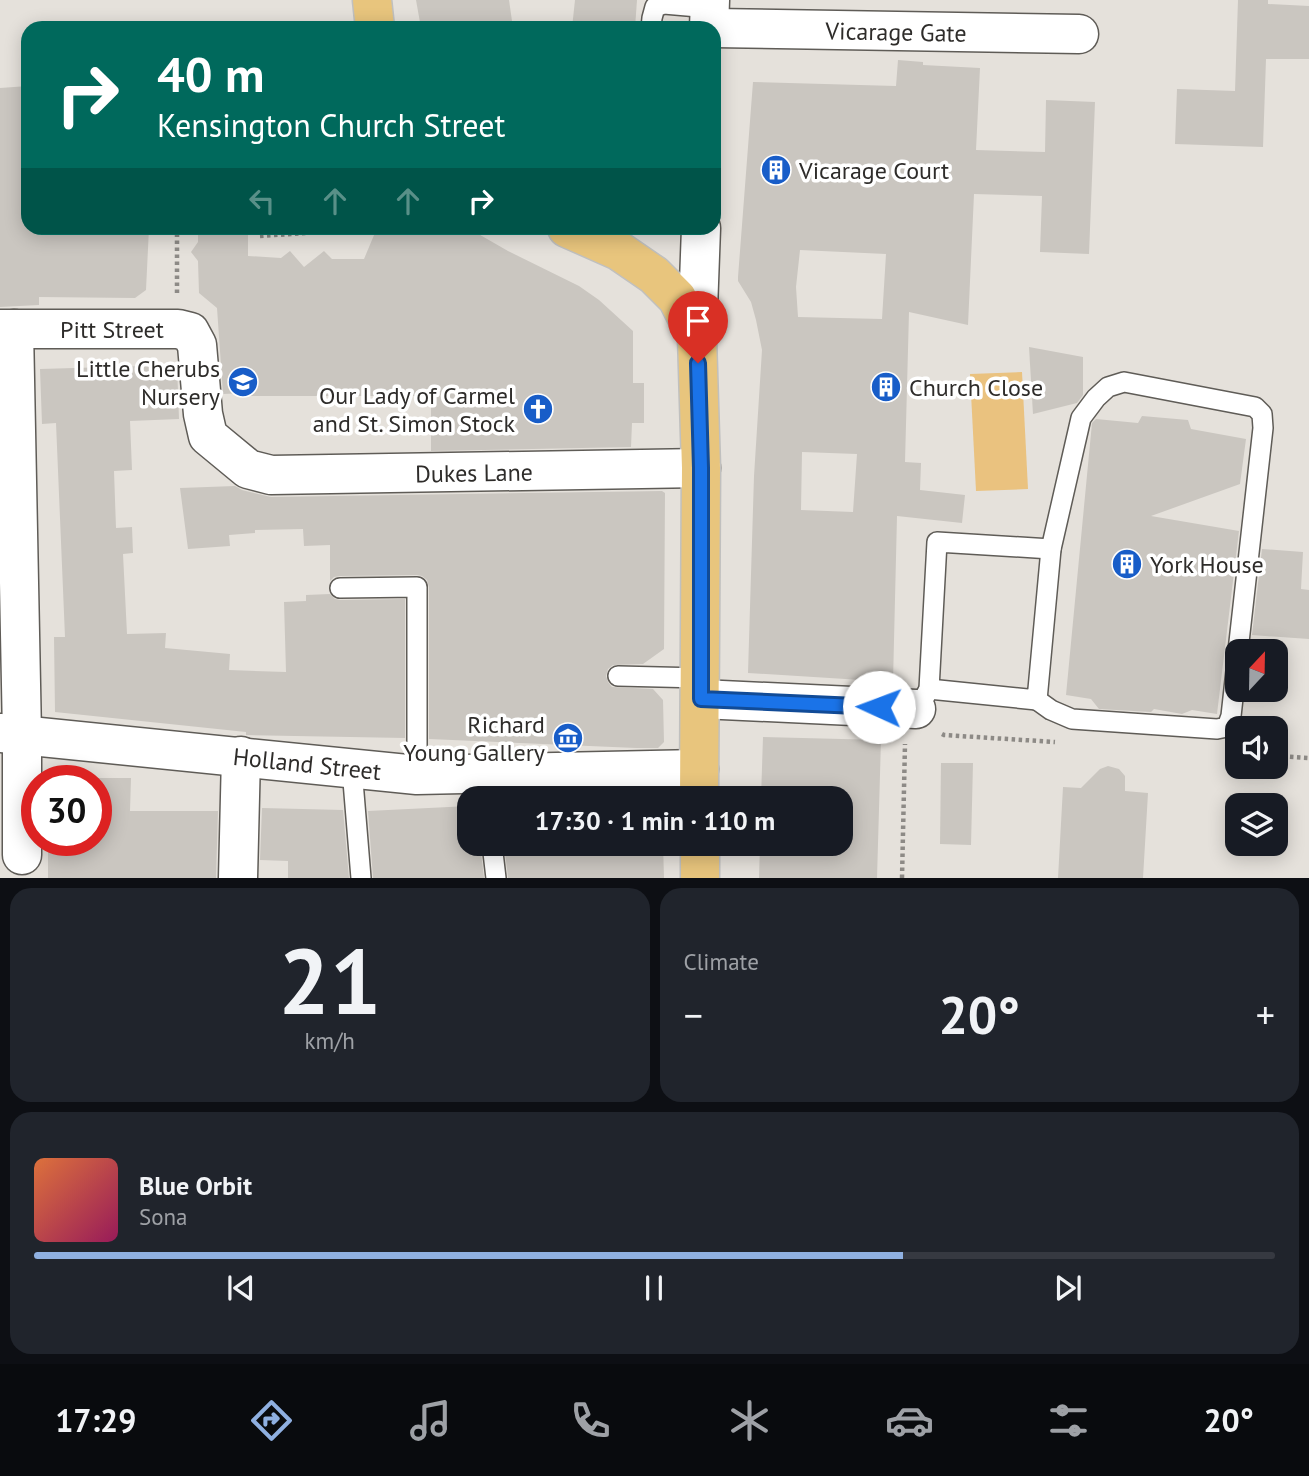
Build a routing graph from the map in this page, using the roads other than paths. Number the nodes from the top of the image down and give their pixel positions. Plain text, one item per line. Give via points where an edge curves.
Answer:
1 (372, 0) edge
2 (711, 16) edge
3 (374, 21) edge
4 (652, 21) edge
5 (1079, 34) dead end
6 (583, 235) edge
7 (701, 235) edge
8 (7, 329) edge
9 (697, 337) junction
10 (701, 468) junction
11 (248, 470) joint
12 (1051, 549) junction
13 (340, 588) dead end
14 (1239, 639) edge
15 (618, 676) dead end
16 (701, 689) junction
17 (1037, 699) junction
18 (917, 702) junction
19 (1233, 702) edge
20 (11, 734) edge
21 (241, 757) junction
22 (352, 769) junction
23 (418, 775) junction
24 (699, 783) edge
25 (21, 844) edge
26 (493, 856) edge
27 (700, 856) edge
28 (238, 877) edge
29 (361, 877) edge
30 (496, 877) edge
31 (700, 877) edge

1 - 3 main road
2 - 4 lane via 664,4 655,8
2 - 5 street, Vicarage Gate
6 - 9 main road via 619,251 654,275 677,298
7 - 9 street
8 - 11 street, Pitt Street via 190,332 197,345 208,436
8 - 20 street
9 - 10 main road
10 - 11 street, Dukes Lane via 284,475
10 - 16 main road
12 - 14 lane via 1082,418 1108,387 1124,382 1255,407 1262,414 1263,428
12 - 17 lane
12 - 18 lane via 937,542
13 - 23 lane via 417,587
15 - 16 lane
16 - 18 street
16 - 24 main road
17 - 18 lane
17 - 19 lane via 1072,719 1217,729 1227,727
20 - 21 street, Holland Street
20 - 25 street
21 - 22 street, Holland Street
21 - 28 street
22 - 23 street, Holland Street
22 - 29 lane
23 - 24 street, Holland Street
26 - 30 lane
27 - 31 main road

